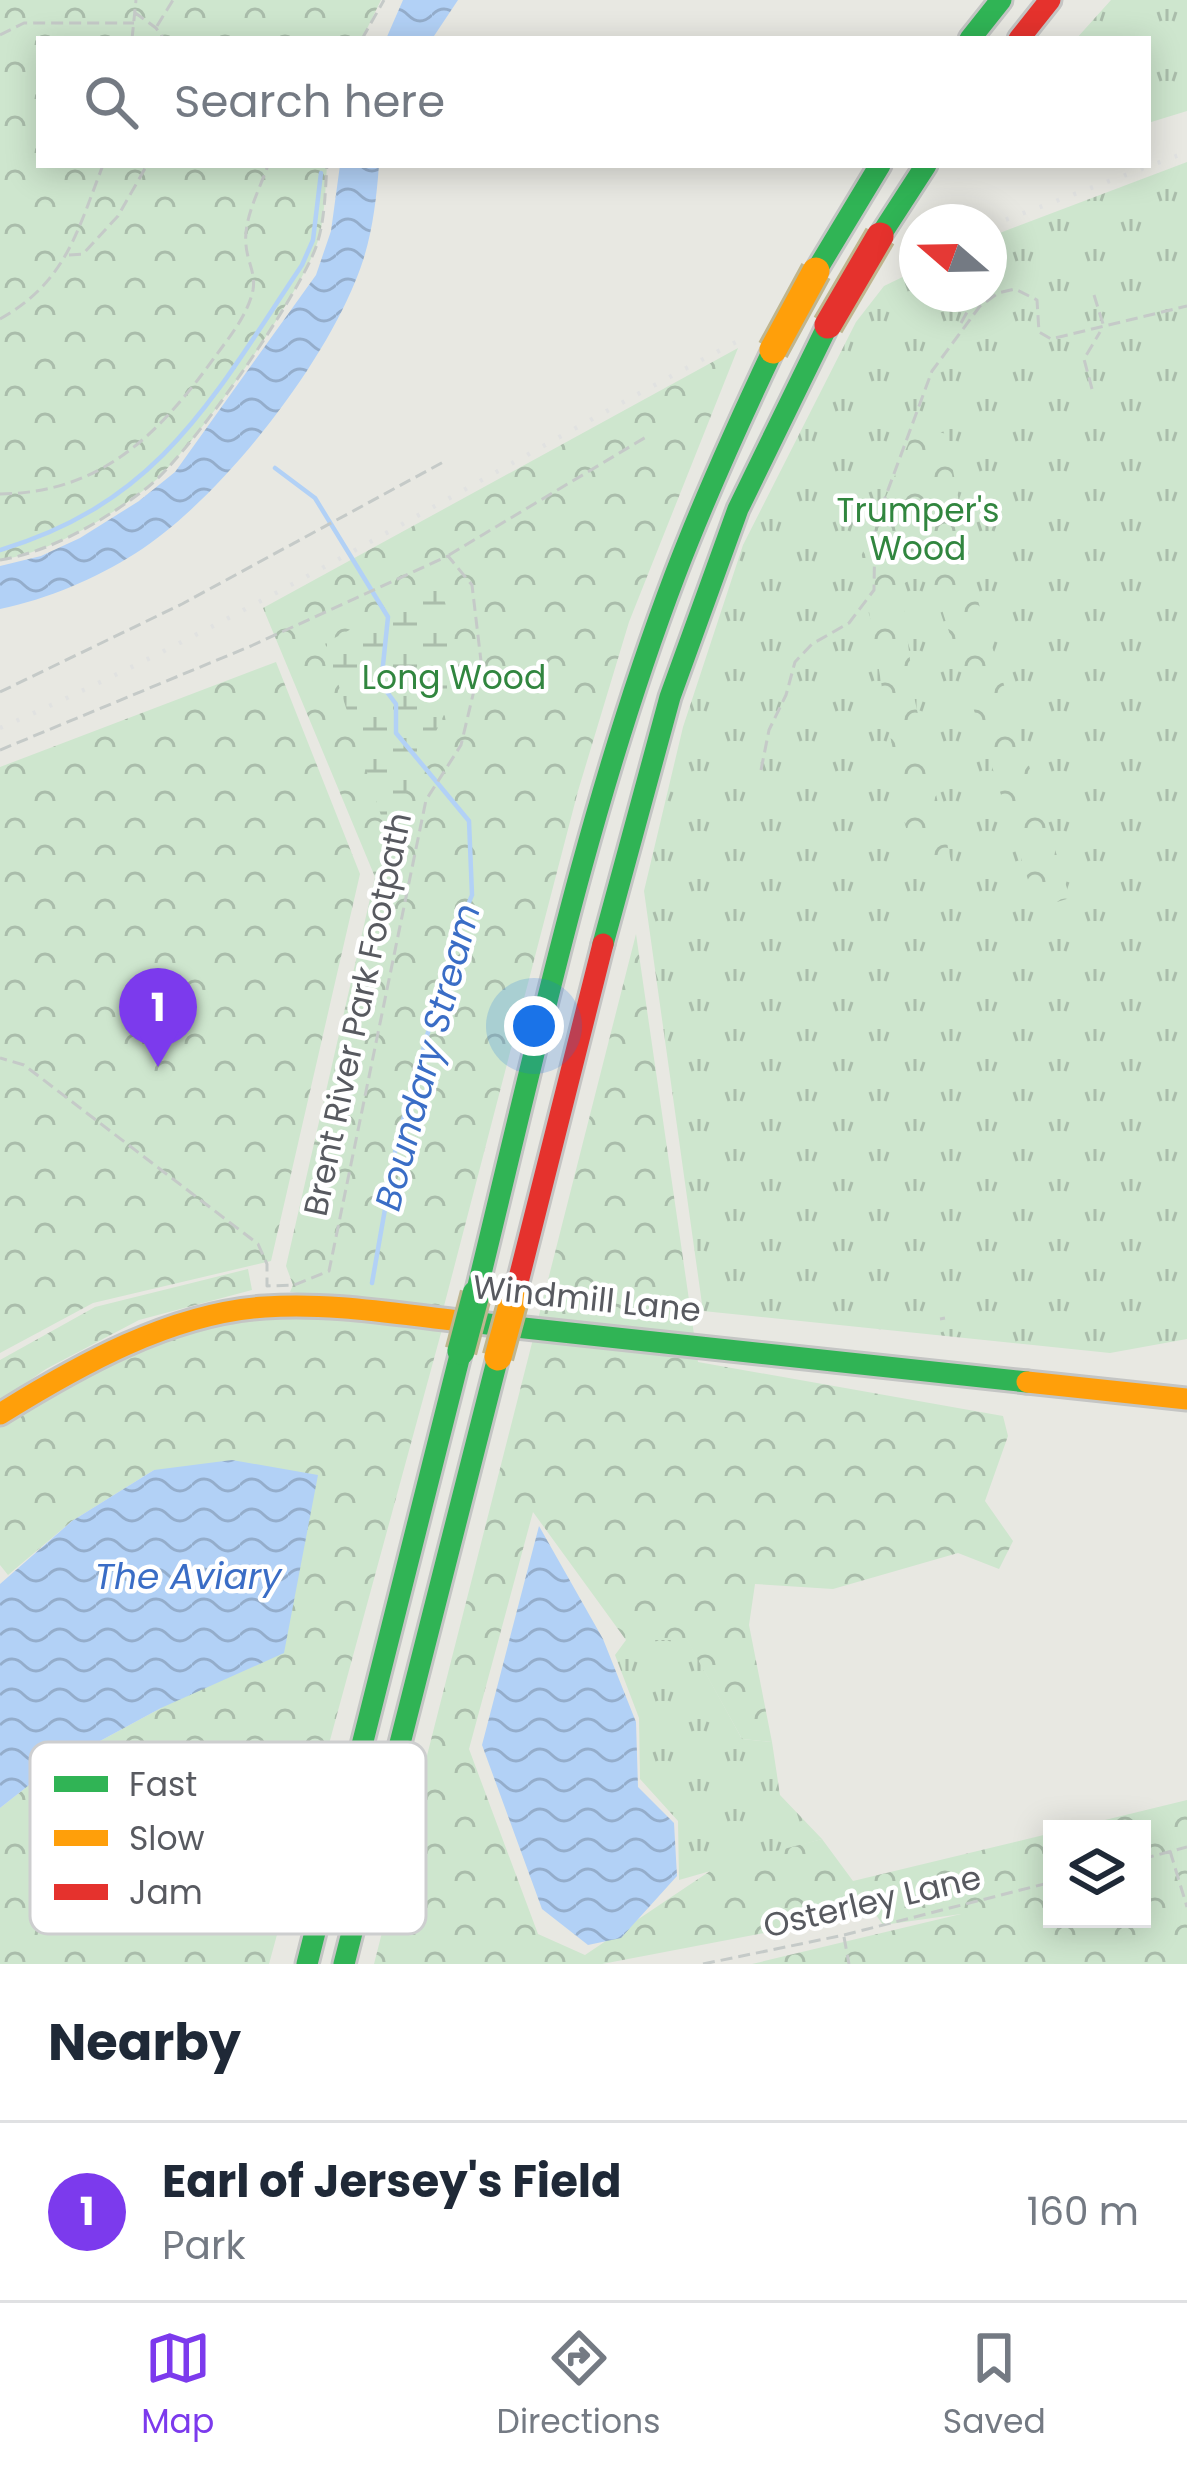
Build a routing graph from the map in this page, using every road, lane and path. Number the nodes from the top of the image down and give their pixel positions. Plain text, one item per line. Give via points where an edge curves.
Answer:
1 (136, 0) edge
2 (173, 0) edge
3 (384, 0) edge
4 (1001, 0) edge
5 (1050, 0) edge
6 (134, 12) junction
7 (134, 23) junction
8 (156, 28) junction
9 (0, 34) edge
10 (132, 36) edge
11 (162, 36) edge
12 (364, 36) edge
13 (972, 36) edge
14 (1021, 36) edge
15 (102, 168) edge
16 (145, 168) edge
17 (267, 168) edge
18 (327, 168) edge
19 (878, 168) edge
20 (924, 168) edge
21 (68, 255) junction
22 (1094, 295) dead end
23 (1187, 306) edge
24 (968, 312) edge
25 (0, 319) edge
26 (1104, 329) junction
27 (958, 330) junction
28 (1092, 389) dead end
29 (646, 437) dead end
30 (448, 460) dead end
31 (0, 494) edge
32 (448, 556) junction
33 (0, 560) edge
34 (0, 692) edge
35 (0, 751) edge
36 (761, 770) dead end
37 (0, 1058) edge
38 (1187, 1399) edge
39 (0, 1414) edge
40 (363, 1742) edge
41 (400, 1742) edge
42 (1187, 1847) edge
43 (1170, 1851) junction
44 (1151, 1856) edge
45 (1043, 1884) edge
46 (1187, 1907) edge
47 (315, 1934) edge
48 (352, 1934) edge
49 (844, 1935) junction
50 (307, 1964) edge
51 (344, 1964) edge
52 (703, 1964) edge
53 (850, 1964) edge

1 - 6 path
2 - 8 path
3 - 12 path
4 - 13 main road
5 - 14 main road
6 - 7 path
6 - 8 path
7 - 9 path via 24,23
7 - 10 path
8 - 11 path
15 - 21 path
16 - 21 path via 110,225 83,254
17 - 31 path via 245,241 253,268 249,303 193,388 116,462 51,487
18 - 33 path via 314,253 182,451 150,486 74,534
19 - 40 main road, bridge via 773,350 688,537 626,710
20 - 41 main road, bridge via 828,325 738,509 670,698
21 - 25 path via 30,302
22 - 26 path
23 - 26 path
24 - 27 path
26 - 27 path via 1052,339 1039,332 1037,300 1016,289 988,299
26 - 28 path via 1084,359
27 - 36 path via 923,390 875,525 874,590 849,623 795,662
29 - 32 path
30 - 34 path
32 - 35 path
32 - 37 path, Brent River Park Footpath via 472,585 481,661 461,745 426,800 329,1271 268,1286 258,1244 24,1065
38 - 39 main road, Windmill Lane via 381,1312 259,1307 183,1325 51,1381
42 - 43 path
43 - 44 path
43 - 46 path
45 - 49 path, Osterley Lane
47 - 50 main road, bridge
48 - 51 main road, bridge
49 - 52 path, Osterley Lane
49 - 53 path

